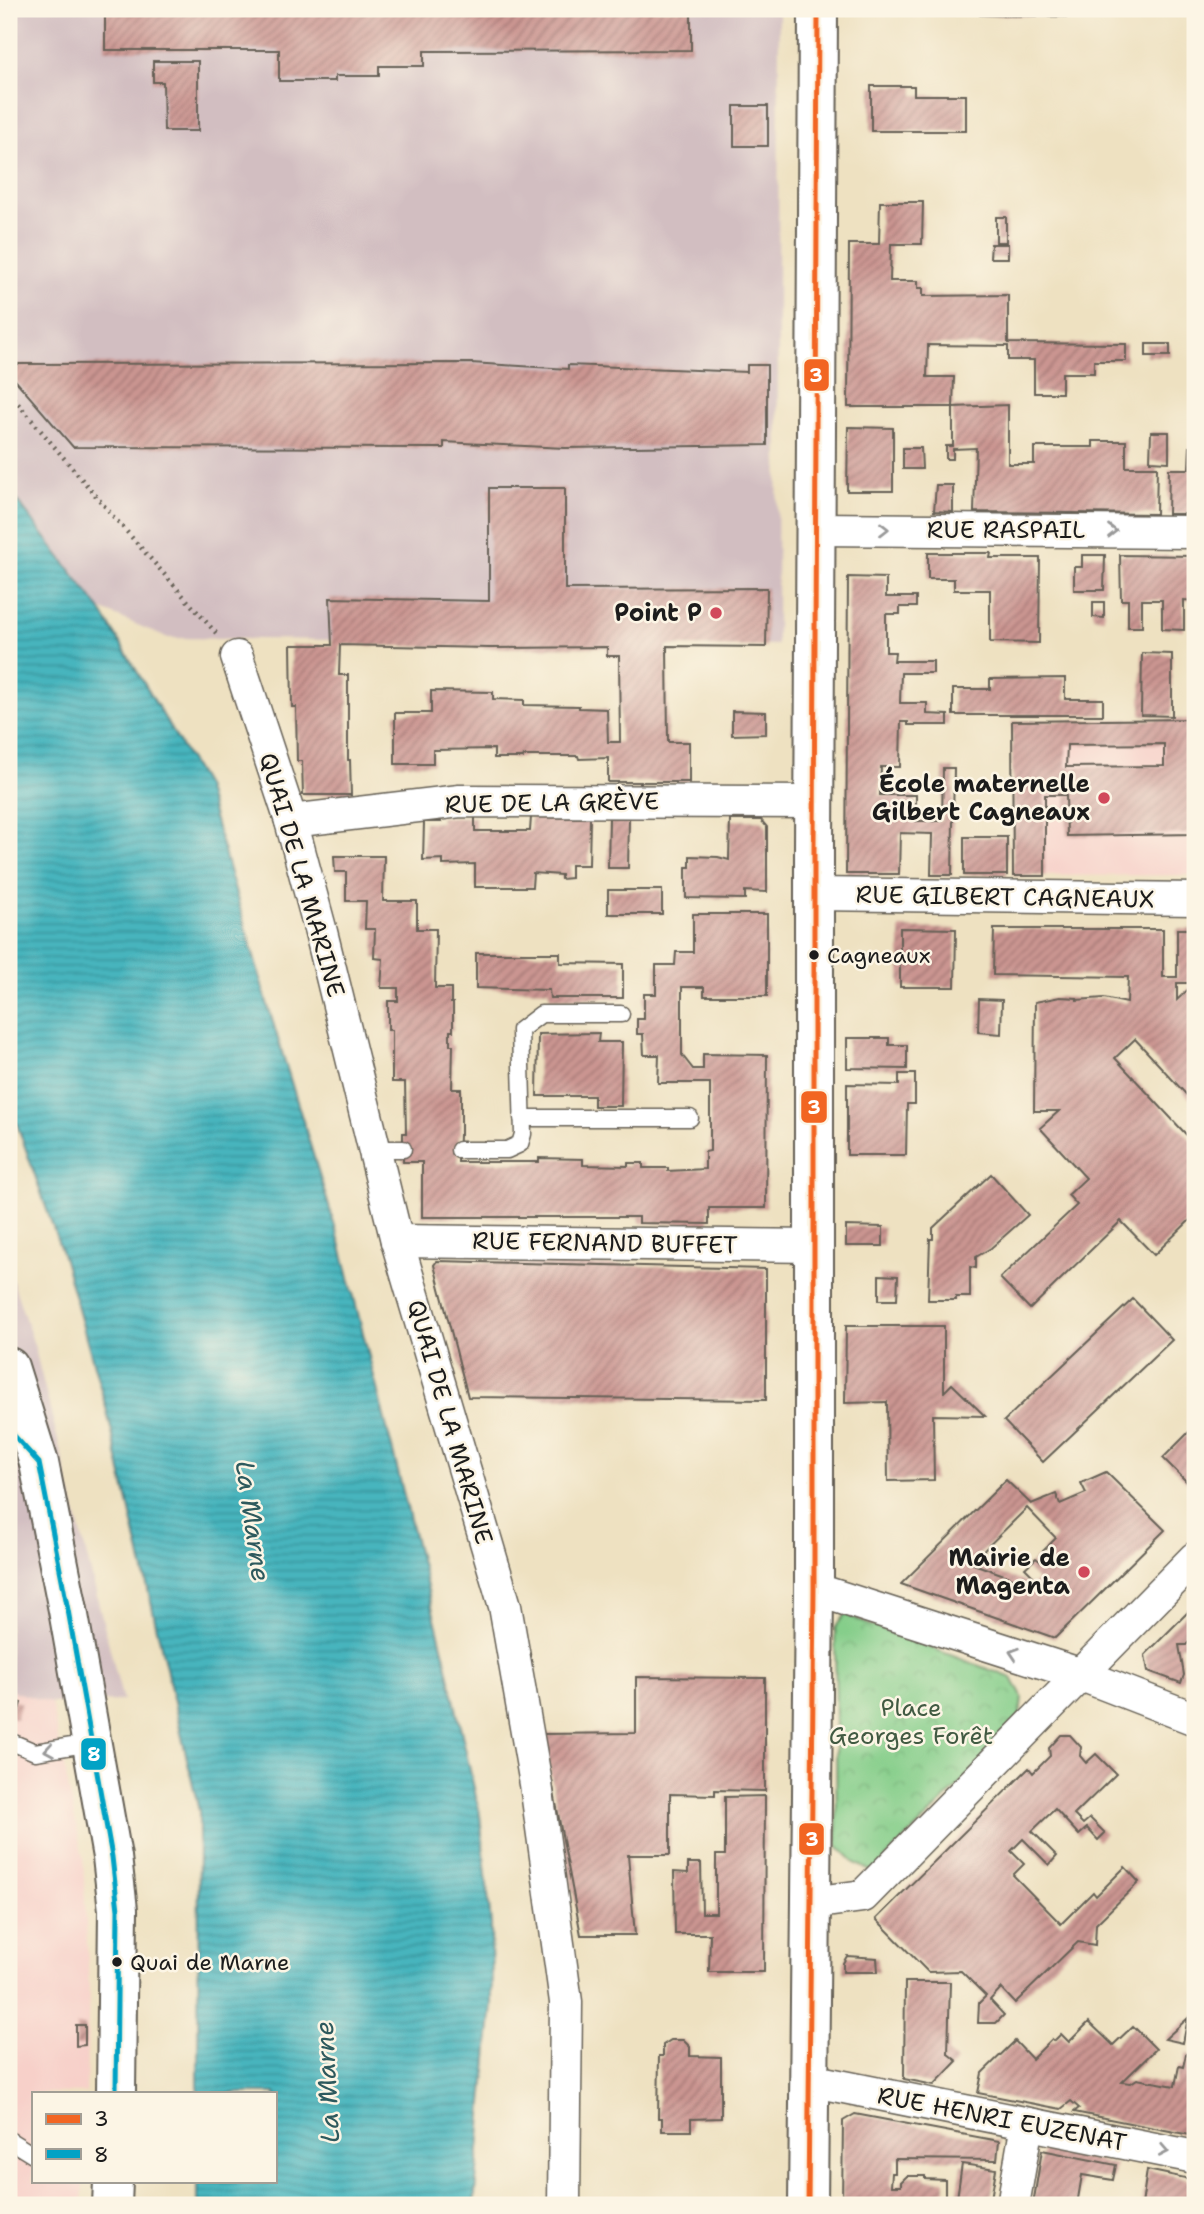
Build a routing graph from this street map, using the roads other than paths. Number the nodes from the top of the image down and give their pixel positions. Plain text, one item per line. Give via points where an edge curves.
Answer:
1 (818, 9) edge
2 (816, 529) junction
3 (1195, 532) edge
4 (237, 657) road end
5 (815, 802) junction
6 (291, 821) junction
7 (814, 894) junction
8 (1195, 899) edge
9 (621, 1014) dead end
10 (522, 1118) junction
11 (690, 1118) dead end
12 (459, 1150) dead end
13 (397, 1241) junction
14 (814, 1246) junction
15 (9, 1367) edge
16 (9, 1430) edge
17 (39, 1463) junction
18 (1195, 1558) edge
19 (814, 1589) junction
20 (1079, 1674) junction
21 (1195, 1718) edge
22 (9, 1741) edge
23 (91, 1743) junction
24 (811, 1903) junction
25 (809, 2080) junction
26 (116, 2092) edge
27 (1027, 2124) junction
28 (9, 2140) edge
29 (32, 2154) edge
30 (1195, 2157) edge
31 (113, 2182) edge
32 (112, 2205) edge
33 (564, 2205) edge
34 (808, 2205) edge
35 (1013, 2205) edge

1 - 2 main road
2 -> 3 street, RUE RASPAIL
2 - 5 main road
4 - 6 street, QUAI DE LA MARINE
5 - 6 street, RUE DE LA GRÈVE via 460,801
5 - 7 main road
6 - 13 street, QUAI DE LA MARINE via 388,1149
7 - 8 street, RUE GILBERT CAGNEAUX
7 - 14 main road
9 - 10 lane via 541,1014 520,1030
10 - 11 lane
10 - 12 lane via 523,1134 514,1148
13 - 14 street, RUE FERNAND BUFFET
13 - 33 street, QUAI DE LA MARINE via 505,1606 566,2001
14 - 19 main road
15 - 17 main road
16 - 17 street
17 - 23 main road
18 - 20 street
20 -> 19 street
19 - 24 main road
20 - 21 street
20 - 24 street via 863,1896
23 -> 22 lane via 36,1752
23 - 26 main road via 118,1910
24 - 25 main road
25 - 27 street, RUE HENRI EUZENAT
25 - 34 main road
27 -> 30 street, RUE HENRI EUZENAT
27 - 35 street
28 - 29 lane
31 - 32 main road

